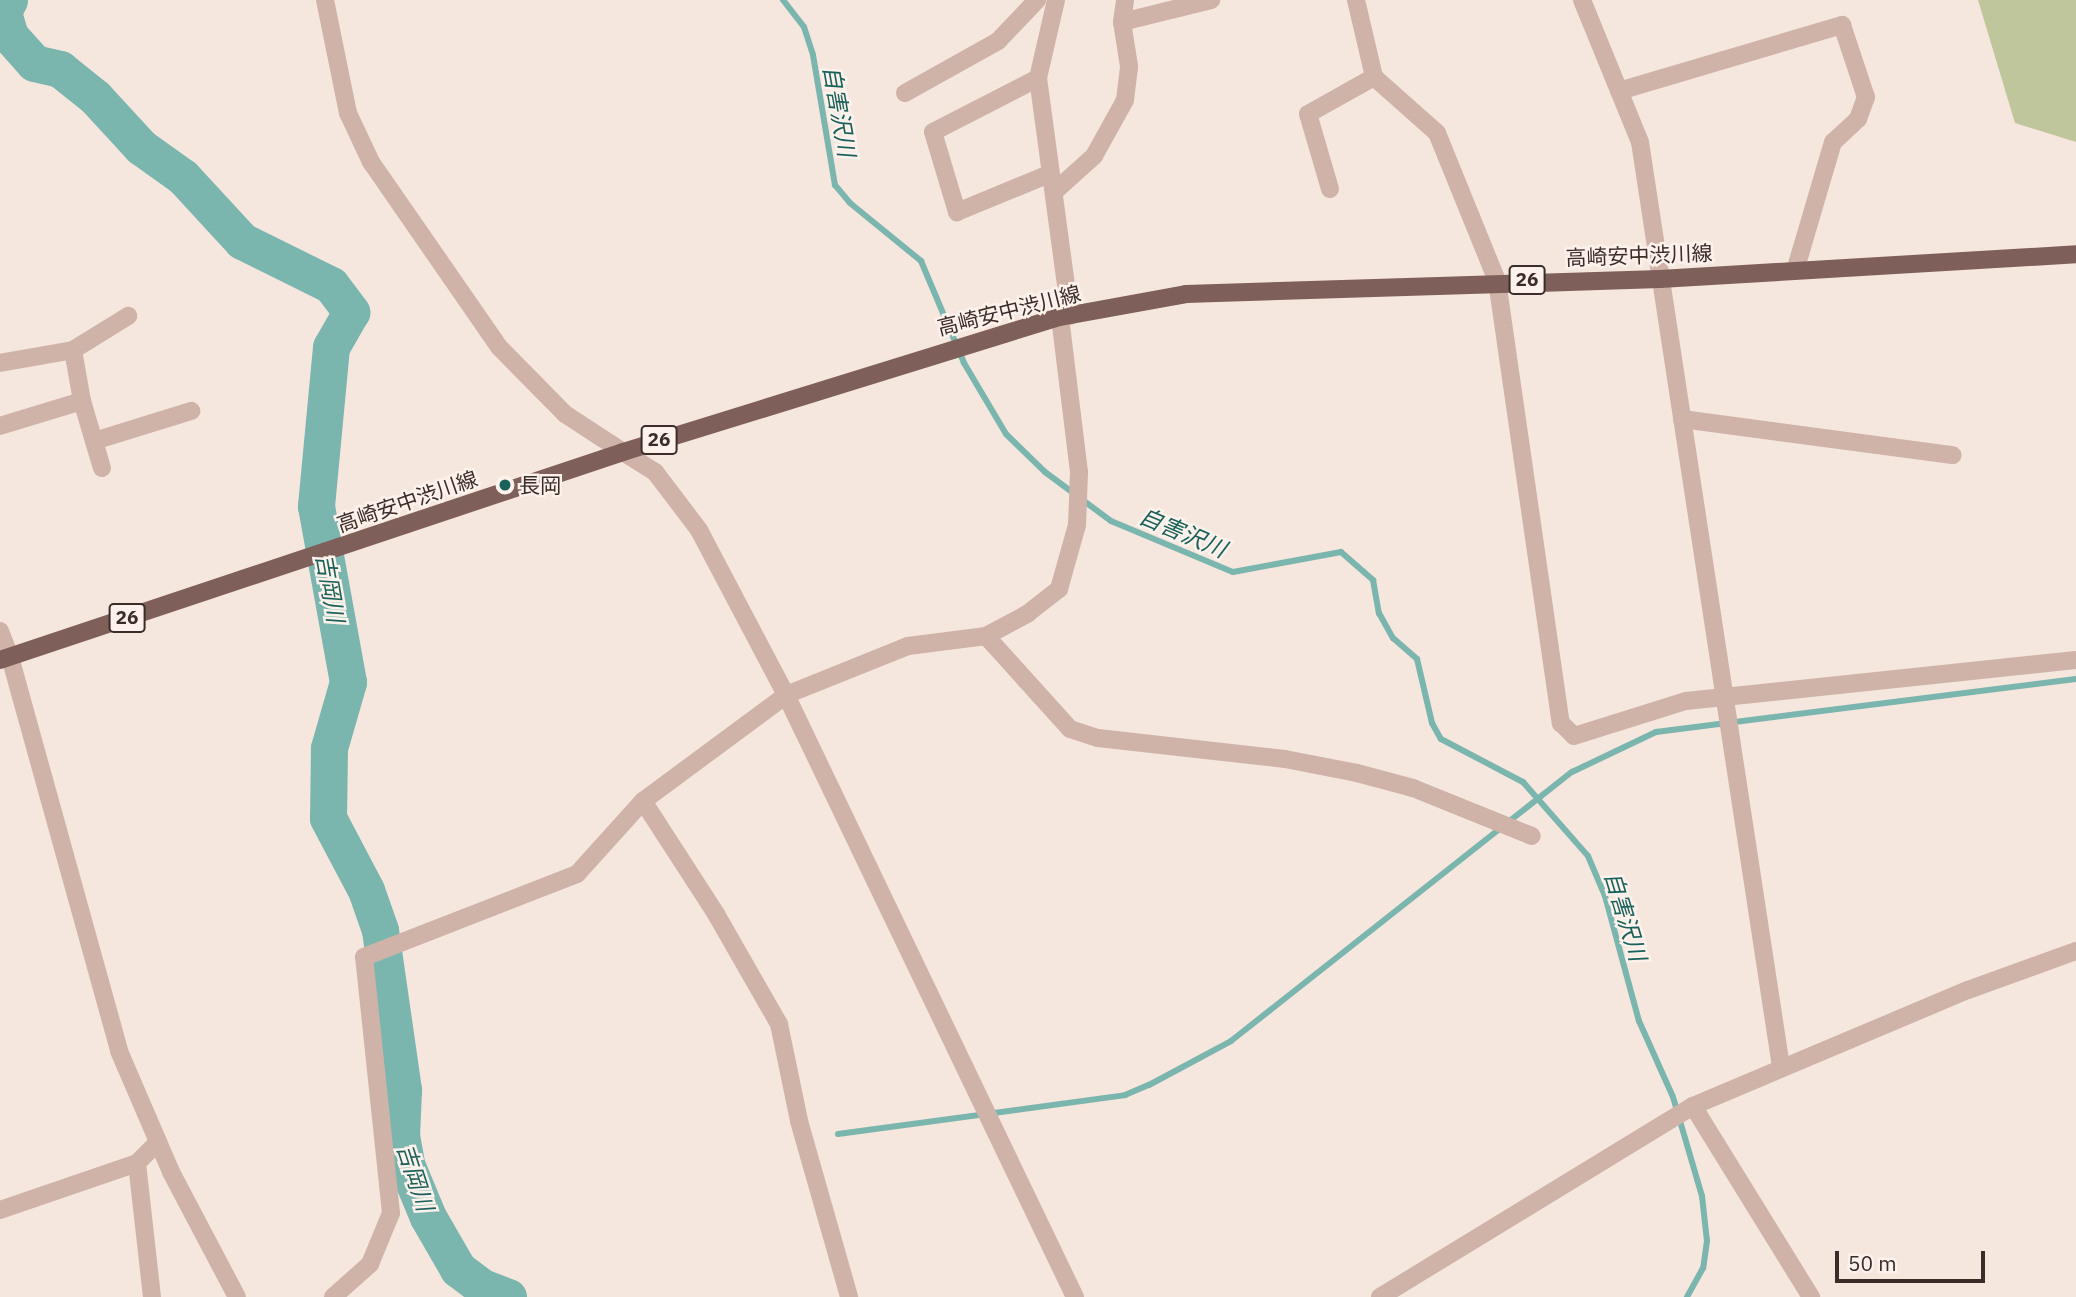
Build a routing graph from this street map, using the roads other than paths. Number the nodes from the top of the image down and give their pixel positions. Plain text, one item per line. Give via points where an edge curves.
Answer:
1 (325, 0) edge
2 (1037, 0) edge
3 (1056, 0) edge
4 (1125, 0) edge
5 (1211, 0) edge
6 (1356, 0) edge
7 (1582, 0) edge
8 (1122, 22) junction
9 (1374, 77) junction
10 (1038, 78) junction
11 (1619, 91) junction
12 (905, 93) dead end
13 (1052, 183) junction
14 (1330, 189) dead end
15 (2076, 254) edge
16 (1795, 271) junction
17 (1660, 279) junction
18 (1497, 281) junction
19 (128, 316) dead end
20 (1065, 316) junction
21 (73, 350) junction
22 (0, 363) edge
23 (82, 401) junction
24 (191, 411) dead end
25 (1682, 419) junction
26 (0, 426) edge
27 (94, 441) junction
28 (623, 452) junction
29 (1953, 455) dead end
30 (102, 468) dead end
31 (0, 631) edge
32 (986, 636) junction
33 (5, 659) edge
34 (2076, 660) edge
35 (786, 695) junction
36 (1724, 697) junction
37 (643, 801) junction
38 (1532, 836) dead end
39 (2076, 951) edge
40 (1780, 1067) junction
41 (1691, 1108) junction
42 (158, 1142) junction
43 (137, 1163) junction
44 (0, 1210) edge
45 (152, 1297) edge
46 (237, 1297) edge
47 (333, 1297) edge
48 (849, 1297) edge
49 (1075, 1297) edge
50 (1380, 1297) edge
51 (1811, 1297) edge

1 - 28 street via 348,113 372,162 500,348 565,414
2 - 12 street via 998,41
3 - 10 street
4 - 8 street
5 - 8 street
6 - 9 street
7 - 11 street
8 - 13 street via 1129,66 1125,100 1094,156
9 - 14 street via 1308,114
9 - 18 street via 1437,133
10 - 13 street
10 - 13 street via 933,132 957,212
11 - 16 street via 1842,25 1866,97 1858,120 1833,142
11 - 17 street via 1640,142
13 - 20 street
15 - 16 main road, 高崎安中渋川線 / 26
16 - 17 main road, 高崎安中渋川線 / 26
17 - 18 main road, 高崎安中渋川線 / 26
17 - 25 street
18 - 20 main road, 高崎安中渋川線 / 26 via 1186,293
18 - 36 street via 1561,723 1574,736 1591,734 1643,712
19 - 21 street
20 - 28 main road, 高崎安中渋川線 / 26 via 951,347
20 - 32 street via 1079,472 1077,525 1059,589 1027,614
21 - 22 street
21 - 23 street
23 - 26 street
23 - 27 street
24 - 27 street
25 - 29 street
25 - 36 street
27 - 30 street
28 - 33 main road, 高崎安中渋川線 / 26
28 - 35 street via 655,472 699,530
31 - 33 street
32 - 35 street via 908,646
32 - 38 street via 1070,729 1098,738 1285,759 1357,773 1413,788
33 - 42 street via 119,1051
34 - 36 street
35 - 37 street
35 - 49 street
36 - 40 street
37 - 47 street via 578,874 364,957 391,1213 370,1264
37 - 48 street via 779,1024 799,1121
39 - 40 street
40 - 41 street
41 - 50 street
41 - 51 street
42 - 43 street
42 - 46 street
43 - 44 street
43 - 45 street

